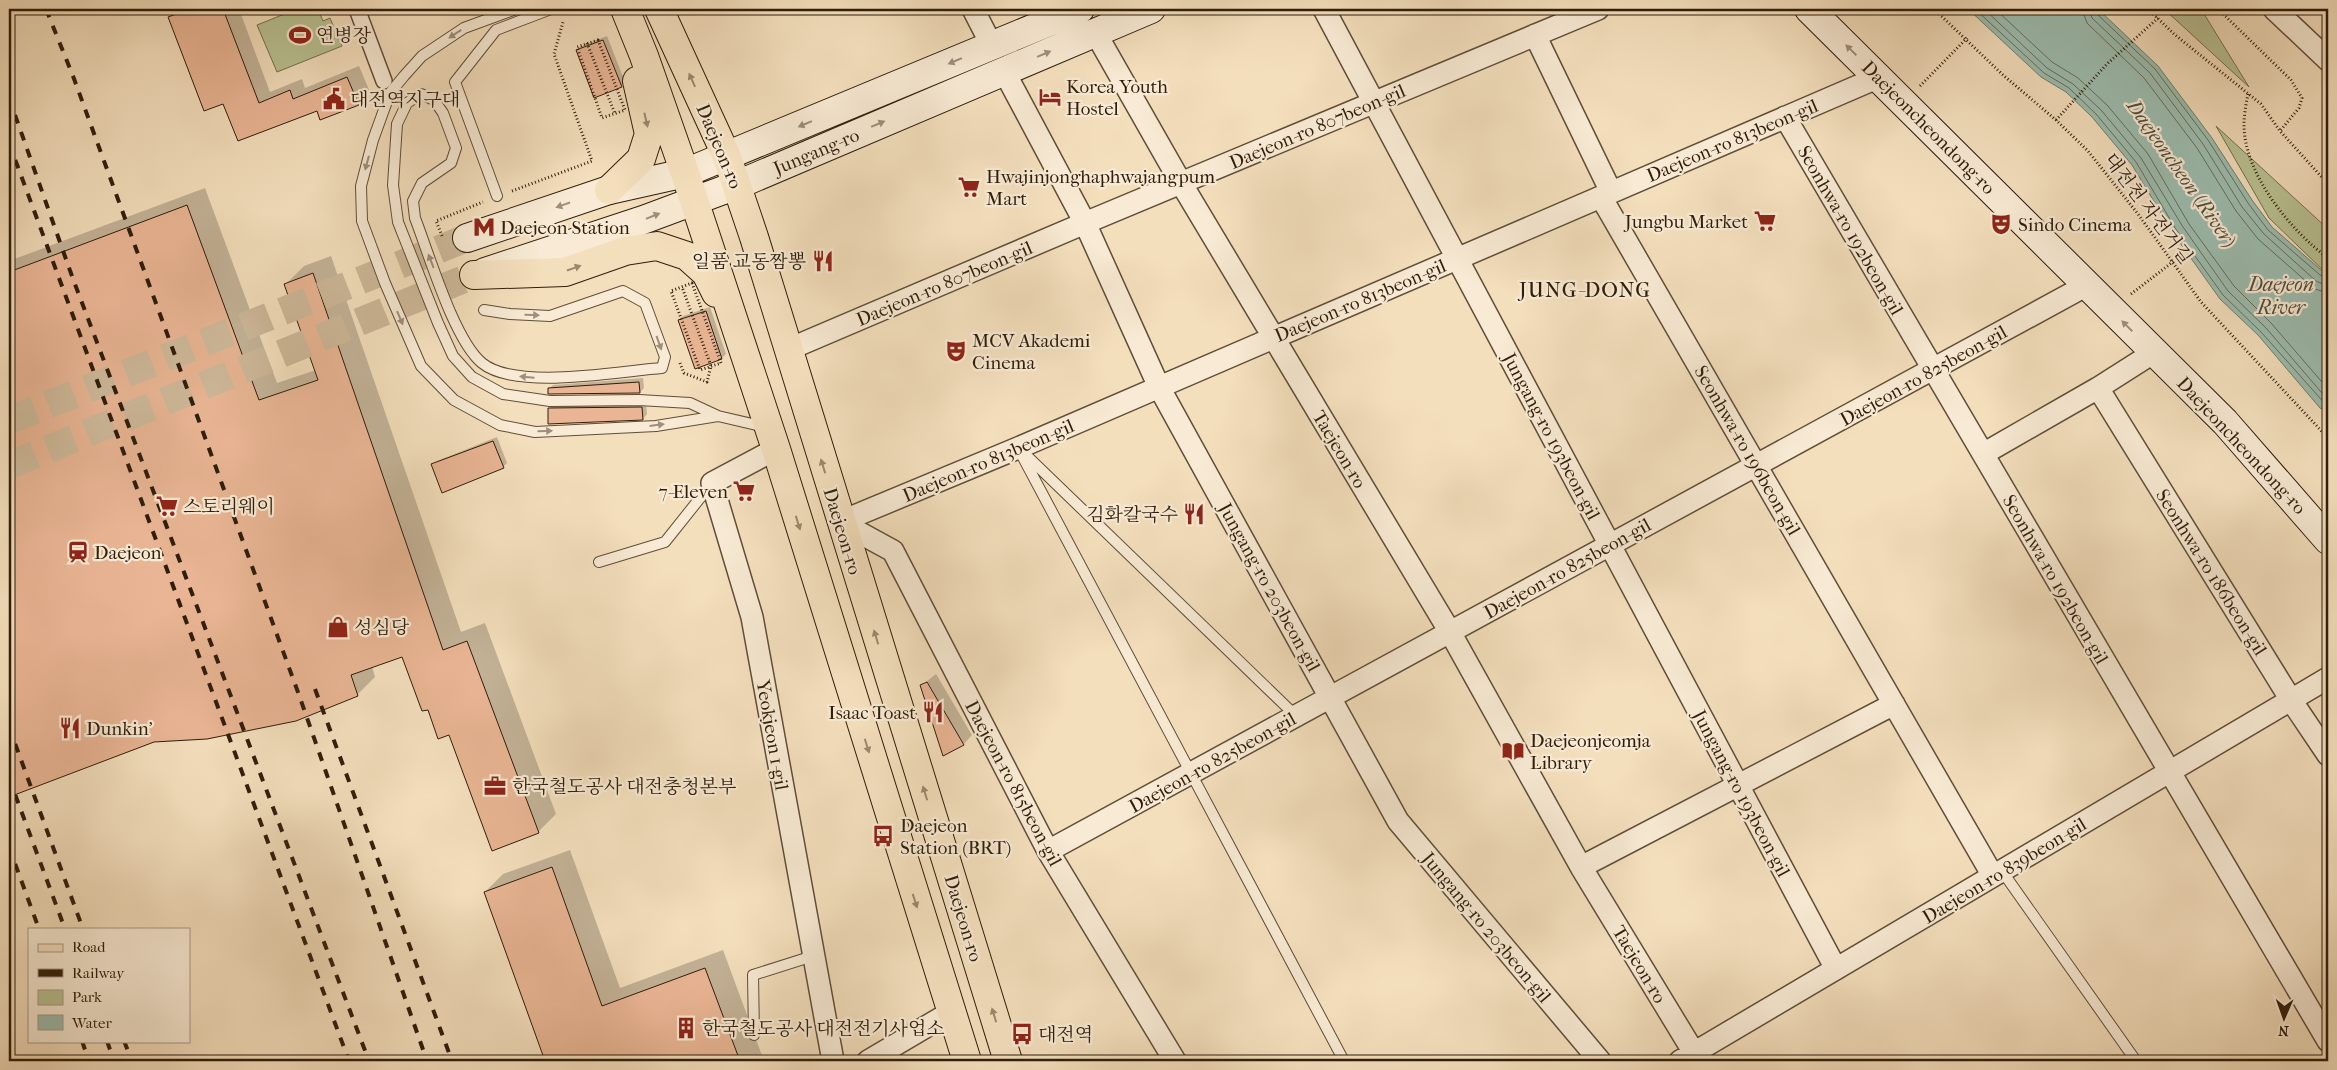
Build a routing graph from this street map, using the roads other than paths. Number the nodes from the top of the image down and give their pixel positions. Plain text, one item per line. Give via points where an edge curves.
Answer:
1 (357, 9) edge
2 (516, 9) edge
3 (551, 9) edge
4 (625, 9) edge
5 (659, 9) edge
6 (973, 9) edge
7 (1078, 9) edge
8 (1151, 9) edge
9 (1324, 9) edge
10 (1598, 9) edge
11 (1809, 9) edge
12 (2274, 9) edge
13 (1095, 32) junction
14 (1535, 35) junction
15 (637, 37) junction
16 (992, 46) junction
17 (2328, 60) edge
18 (1004, 71) junction
19 (1879, 77) junction
20 (384, 81) dead end
21 (1374, 102) junction
22 (1785, 117) junction
23 (727, 156) junction
24 (685, 173) junction
25 (1181, 183) junction
26 (737, 185) junction
27 (609, 190) junction
28 (1606, 195) junction
29 (497, 196) road end
30 (694, 200) junction
31 (1085, 223) junction
32 (455, 238) tunnel mouth
33 (1458, 258) junction
34 (2087, 285) junction
35 (484, 310) dead end
36 (1273, 338) junction
37 (787, 350) junction
38 (2153, 353) junction
39 (734, 362) junction
40 (1933, 369) junction
41 (1159, 387) junction
42 (2098, 388) junction
43 (718, 416) junction
44 (772, 438) junction
45 (1018, 448) junction
46 (1983, 454) junction
47 (1757, 465) junction
48 (712, 483) junction
49 (840, 522) junction
50 (2328, 540) edge
51 (1610, 545) junction
52 (599, 562) dead end
53 (1450, 632) junction
54 (2328, 678) edge
55 (1331, 697) junction
56 (2291, 700) junction
57 (1894, 704) junction
58 (1296, 716) junction
59 (2328, 755) edge
60 (2170, 772) junction
61 (1191, 773) junction
62 (1738, 785) junction
63 (1048, 851) junction
64 (1581, 867) junction
65 (1997, 874) junction
66 (813, 956) junction
67 (1836, 969) junction
68 (951, 1012) junction
69 (754, 1035) dead end
70 (2328, 1041) edge
71 (1691, 1058) edge
72 (832, 1061) edge
73 (868, 1061) edge
74 (966, 1061) edge
75 (1008, 1061) edge
76 (1175, 1061) edge
77 (1344, 1061) edge
78 (1600, 1061) edge
79 (2136, 1061) edge

1 - 20 street
2 -> 43 lane via 464,28 422,56 390,94 373,140 361,186 362,221 421,366 454,400 500,425 535,432 656,426
3 - 29 lane via 496,30 455,82
4 - 15 main road, Daejeon-ro
23 -> 5 main road, Daejeon-ro
6 - 16 street
7 - 16 main road, Jungang-ro
8 - 13 main road, Jungang-ro
9 - 21 street, Jungang-ro 193beon-gil
10 - 14 street, Daejeon-ro 807beon-gil
19 -> 11 main road, Daejeoncheondong-ro
12 - 17 street
18 -> 13 main road, Jungang-ro
13 - 25 street, Taejeon-ro
14 - 21 street, Daejeon-ro 807beon-gil
14 - 28 street, Seonhwa-ro 196beon-gil
15 - 24 main road, Daejeon-ro
15 -> 27 main road via 636,79 649,134 641,159
16 -> 23 main road, Jungang-ro
26 -> 18 main road, Jungang-ro
18 - 31 street, Jungang-ro 203beon-gil
19 - 22 street, Daejeon-ro 813beon-gil
19 - 34 main road, Daejeoncheondong-ro
21 - 25 street, Daejeon-ro 807beon-gil
21 - 33 street, Jungang-ro 193beon-gil
22 - 28 street, Daejeon-ro 813beon-gil
22 - 40 street, Seonhwa-ro 192beon-gil
23 - 24 main road, Jungang-ro
23 - 26 main road, Daejeon-ro
24 - 27 main road, Jungang-ro
24 - 30 main road, Daejeon-ro
25 - 31 street, Daejeon-ro 807beon-gil
25 - 36 street, Taejeon-ro
26 - 30 main road, Jungang-ro
26 - 37 main road, Daejeon-ro
27 -> 32 main road, Jungang-ro
28 - 33 street, Daejeon-ro 813beon-gil
28 - 47 street, Seonhwa-ro 196beon-gil
30 - 39 main road, Daejeon-ro
30 - 39 main road, Jungang-ro via 474,275 565,272 625,251 657,246 687,256 706,273
31 - 37 street, Daejeon-ro 807beon-gil
31 - 41 street, Jungang-ro 203beon-gil
33 - 36 street, Daejeon-ro 813beon-gil
33 - 51 street, Jungang-ro 193beon-gil
38 -> 34 main road, Daejeoncheondong-ro
34 - 40 street, Daejeon-ro 825beon-gil
35 -> 43 lane via 550,316 623,291 645,304 665,357 662,368 545,378 509,375 482,363 461,336 414,218 413,202 422,183 451,163 456,148 444,113 434,100 421,94 407,103 397,124 393,185 398,222 453,356 472,377 503,394 550,401 690,403
36 - 41 street, Daejeon-ro 813beon-gil
36 - 53 street, Taejeon-ro
49 -> 37 main road, Daejeon-ro
38 - 42 street
38 - 50 main road, Daejeoncheondong-ro via 2224,422
39 - 44 main road, Daejeon-ro
40 - 46 street, Seonhwa-ro 192beon-gil
40 - 47 street, Daejeon-ro 825beon-gil
41 - 45 street, Daejeon-ro 813beon-gil
41 - 55 street, Jungang-ro 203beon-gil
42 - 46 street
42 - 56 street, Seonhwa-ro 186beon-gil
43 - 44 lane
44 - 48 street
44 -> 68 main road, Daejeon-ro
45 - 49 street, Daejeon-ro 813beon-gil
45 - 58 lane
45 - 61 lane
46 - 60 street, Seonhwa-ro 192beon-gil
47 - 51 street, Daejeon-ro 825beon-gil
47 - 57 street, Seonhwa-ro 196beon-gil
48 - 52 lane via 665,542
48 - 66 street, Yeokjeon 1-gil via 752,617
49 - 63 street, Daejeon-ro 815beon-gil via 893,550
75 -> 49 main road, Daejeon-ro
51 - 53 street, Daejeon-ro 825beon-gil
51 - 62 street, Jungang-ro 193beon-gil
53 - 55 street, Daejeon-ro 825beon-gil
53 - 64 street, Taejeon-ro
54 - 56 street, Daejeon-ro 839beon-gil
55 - 58 street, Daejeon-ro 825beon-gil
55 - 78 street, Jungang-ro 203beon-gil via 1398,821
56 - 59 street, Seonhwa-ro 186beon-gil
56 - 60 street, Daejeon-ro 839beon-gil
57 - 62 street
57 - 65 street, Seonhwa-ro 196beon-gil
58 - 61 street, Daejeon-ro 825beon-gil
60 - 65 street, Daejeon-ro 839beon-gil
60 - 70 street, Seonhwa-ro 192beon-gil
61 - 63 street, Daejeon-ro 825beon-gil
61 - 77 lane
62 - 64 street
62 - 67 street, Jungang-ro 193beon-gil
63 - 76 street, Daejeon-ro 815beon-gil
64 - 71 street, Taejeon-ro
65 - 67 street, Daejeon-ro 839beon-gil
65 - 79 lane
66 - 69 lane via 753,975
66 - 72 street, Yeokjeon 1-gil
67 - 71 street, Daejeon-ro 839beon-gil
68 - 73 street
68 - 74 main road, Daejeon-ro

